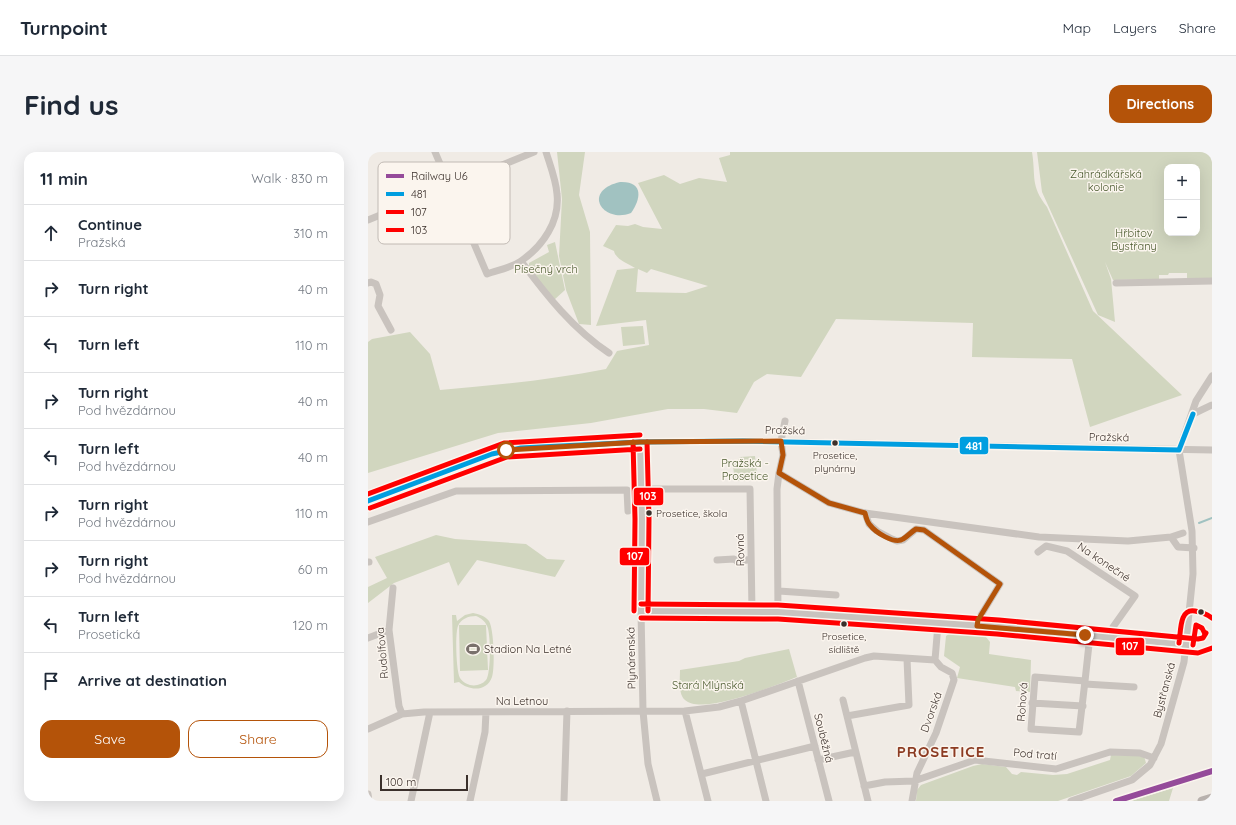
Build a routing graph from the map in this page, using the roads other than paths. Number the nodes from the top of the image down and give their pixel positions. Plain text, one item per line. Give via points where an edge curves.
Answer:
1 (435, 152) edge
2 (534, 152) edge
3 (546, 152) edge
4 (439, 162) edge
5 (509, 162) edge
6 (378, 216) edge
7 (368, 220) edge
8 (474, 244) edge
9 (521, 261) junction
10 (1212, 281) edge
11 (1116, 283) dead end
12 (368, 284) edge
13 (391, 330) dead end
14 (609, 353) dead end
15 (1212, 376) edge
16 (1212, 404) edge
17 (1193, 414) junction
18 (785, 421) dead end
19 (781, 441) junction
20 (640, 442) junction
21 (1179, 450) junction
22 (1212, 450) edge
23 (779, 473) junction
24 (642, 489) junction
25 (368, 502) edge
26 (628, 511) dead end
27 (865, 513) junction
28 (368, 522) edge
29 (1184, 533) dead end
30 (1171, 537) junction
31 (1194, 548) junction
32 (1038, 552) dead end
33 (751, 559) junction
34 (717, 560) dead end
35 (393, 588) dead end
36 (779, 591) junction
37 (836, 595) dead end
38 (641, 611) junction
39 (752, 612) junction
40 (778, 612) junction
41 (938, 624) junction
42 (977, 626) junction
43 (389, 630) junction
44 (1090, 635) junction
45 (1112, 637) junction
46 (368, 638) edge
47 (1186, 644) junction
48 (907, 658) junction
49 (935, 660) junction
50 (798, 681) junction
51 (1085, 683) junction
52 (1134, 688) dead end
53 (843, 700) dead end
54 (741, 701) junction
55 (1032, 703) junction
56 (1083, 706) junction
57 (567, 711) junction
58 (643, 711) junction
59 (685, 711) junction
60 (430, 712) junction
61 (486, 712) junction
62 (402, 714) junction
63 (847, 716) junction
64 (368, 729) edge
65 (815, 746) junction
66 (855, 752) junction
67 (1154, 758) junction
68 (818, 760) junction
69 (756, 761) junction
70 (702, 774) junction
71 (914, 781) junction
72 (864, 786) junction
73 (368, 794) edge
74 (1212, 798) edge
75 (369, 801) edge
76 (411, 801) edge
77 (470, 801) edge
78 (564, 801) edge
79 (657, 801) edge
80 (708, 801) edge
81 (766, 801) edge
82 (829, 801) edge
83 (868, 801) edge
84 (912, 801) edge
85 (1071, 801) edge
86 (1202, 801) edge

1 - 4 street
2 - 5 street
3 - 9 street via 557,194 556,212 549,232
6 - 7 street
8 - 9 street via 487,274
9 - 14 street via 570,320 595,344
10 - 11 street
12 - 13 street via 376,284 380,295 378,306
15 - 17 street, Bystřanská via 1196,401
16 - 17 street
17 - 21 street, Bystřanská
18 - 19 street
19 - 20 street, Pražská
19 - 21 street, Pražská
19 - 23 street via 783,455
20 - 24 street, Plynárenská
20 - 25 street, Pražská via 506,450
21 - 22 street, Pražská
21 - 31 street, Bystřanská
23 - 27 street via 829,503
23 - 36 street
24 - 33 street, Rovná via 750,489
24 - 38 street, Plynárenská
26 - 28 street via 627,490 456,492
27 - 30 street via 1039,537 1128,541
27 - 42 street via 869,524 876,531 897,541 903,540 916,529 924,530 1000,584 978,620
29 - 30 street
30 - 31 street via 1178,547
31 - 47 street, Bystřanská
32 - 45 street, Na konečné via 1046,546 1068,551 1135,596 1113,627
33 - 34 street via 738,562 734,559
33 - 39 street, Rovná
35 - 43 street, Rudolfova
36 - 37 street
36 - 40 street
38 - 39 street
38 - 58 street, Plynárenská
39 - 40 street
40 - 41 street
41 - 42 street
41 - 49 street
42 - 44 street
43 - 46 street
43 - 62 street, Rudolfova
44 - 45 street
44 - 51 street, Rohová
45 - 47 street
47 - 67 street, Bystřanská via 1184,662 1167,724
48 - 49 street
48 - 50 street via 874,656
48 - 63 street via 909,705
49 - 71 street, Dvorská via 952,673 954,680 936,733
50 - 54 street
50 - 65 street, Souběžná
51 - 52 street
51 - 55 street, Rohová via 1035,677
51 - 56 street, Rohová
53 - 63 street
54 - 59 street via 719,707
54 - 69 street
55 - 56 street
55 - 56 street, Rohová via 1031,729 1079,732
57 - 58 street, Na Letnou
57 - 61 street, Na Letnou
57 - 78 street
58 - 59 street
58 - 79 street, Plynárenská via 648,764
59 - 70 street
60 - 61 street, Na Letnou
60 - 62 street, Na Letnou
60 - 76 street
61 - 77 street
62 - 64 street, Na Letnou
63 - 66 street
65 - 68 street, Souběžná
65 - 69 street
66 - 68 street
66 - 72 street
67 - 71 street, Pod tratí via 1140,753 1110,752 1056,769 975,760
67 - 85 street, Bystřanská via 1146,770 1132,780
68 - 82 street, Souběžná
69 - 70 street
69 - 81 street
70 - 80 street
71 - 72 street, Pod tratí
71 - 84 street, Dvorská
72 - 83 street
73 - 75 street
74 - 86 main road

